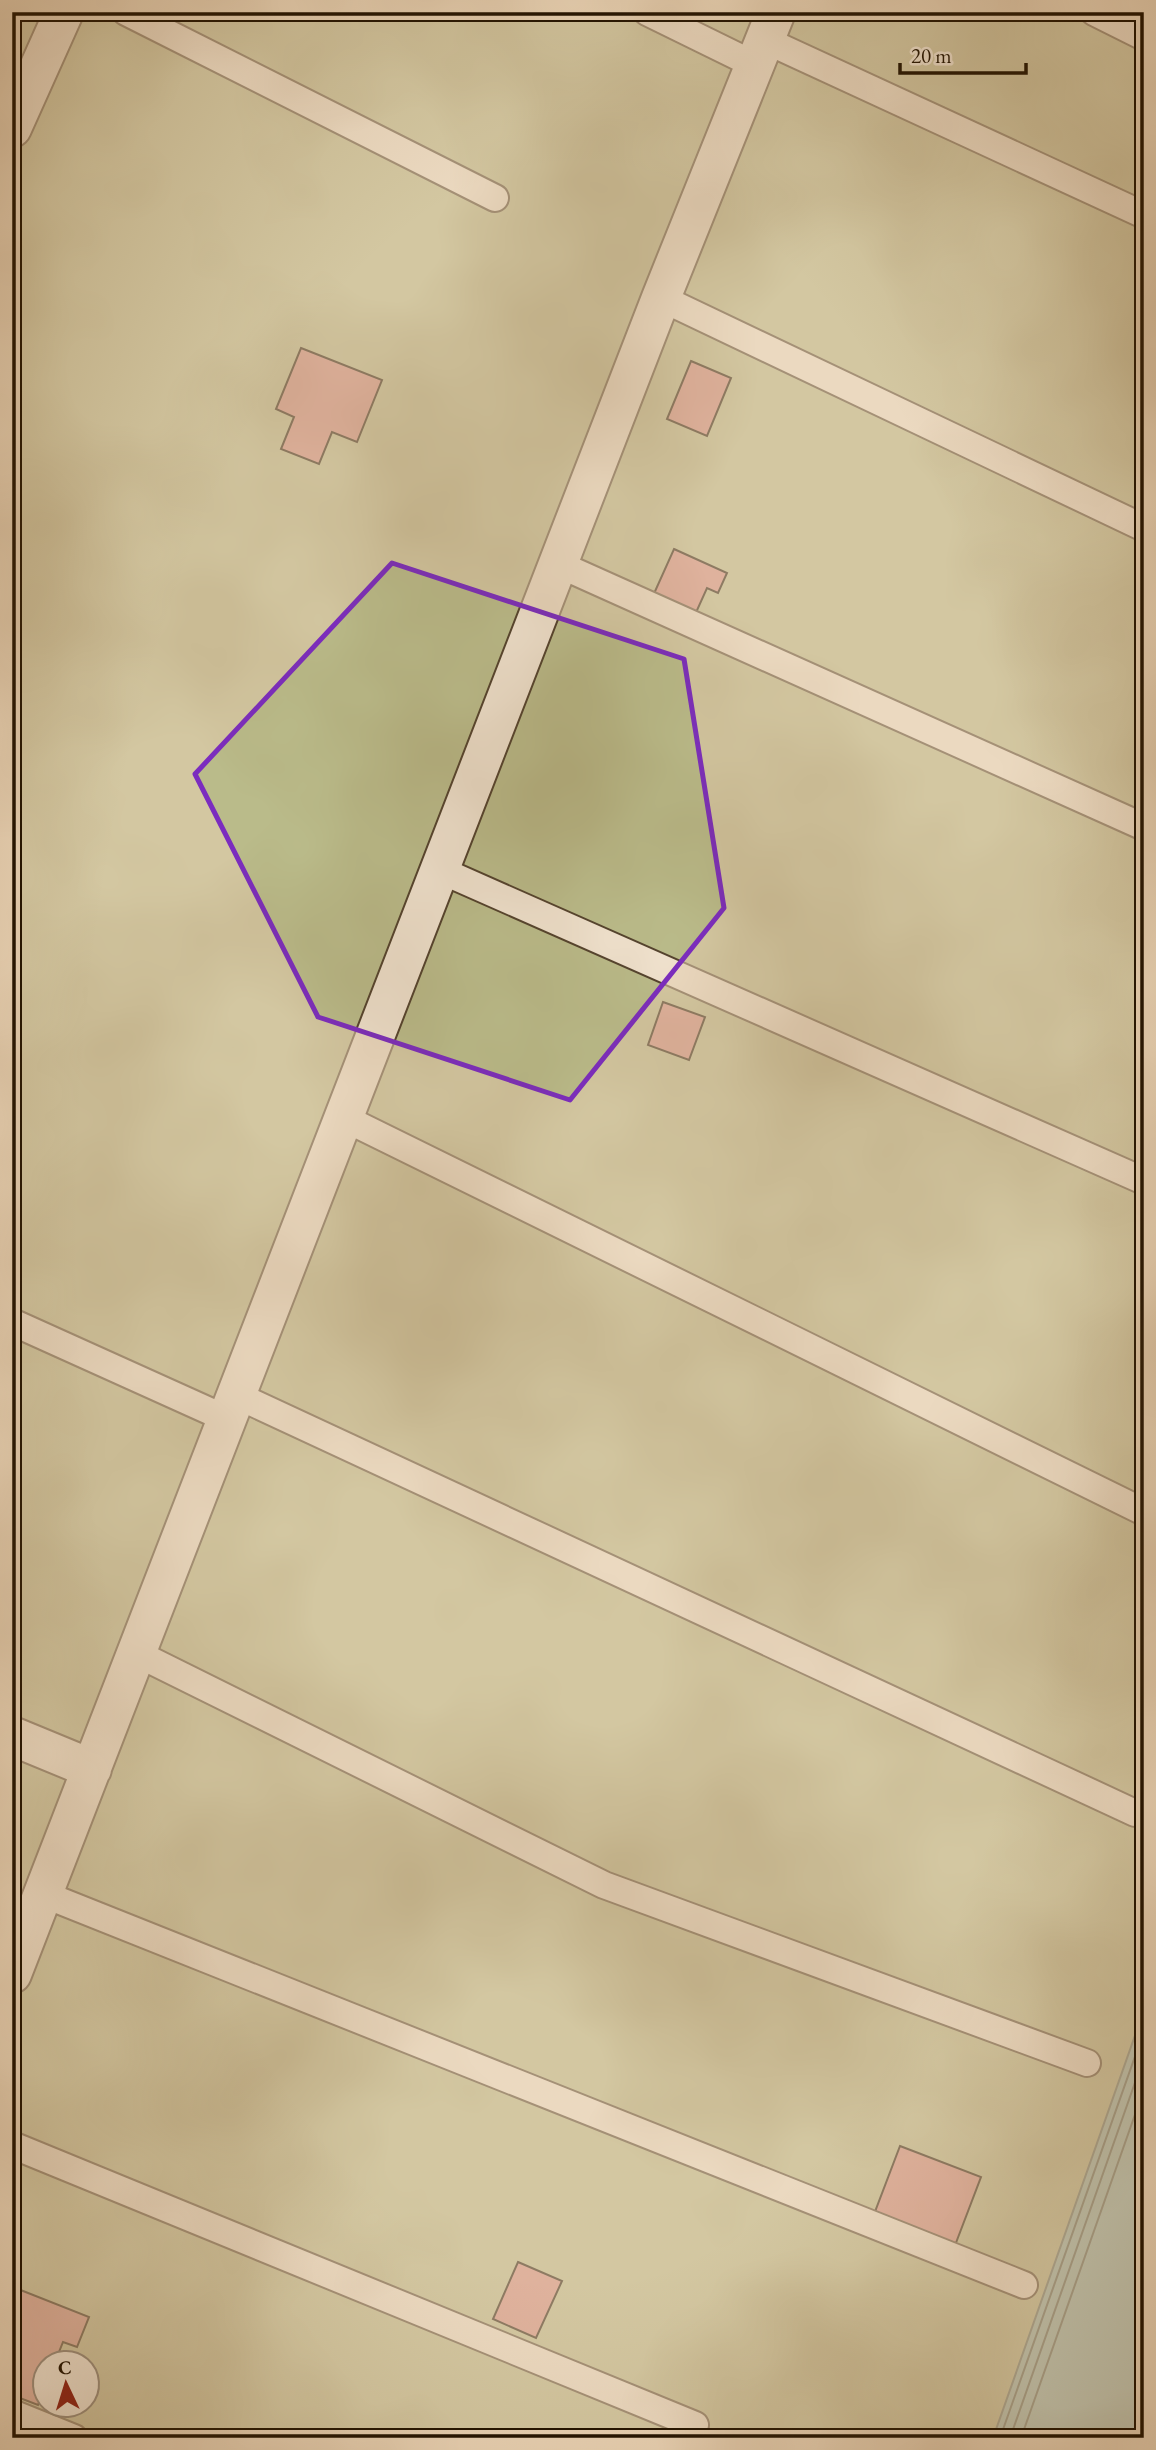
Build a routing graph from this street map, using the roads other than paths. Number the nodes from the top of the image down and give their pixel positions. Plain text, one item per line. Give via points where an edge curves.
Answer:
1 (64, 12) edge
2 (126, 12) edge
3 (647, 12) edge
4 (1094, 12) edge
5 (1144, 37) edge
6 (766, 39) edge
7 (12, 128) edge
8 (495, 198) dead end
9 (1144, 215) edge
10 (661, 299) junction
11 (1144, 528) edge
12 (558, 564) junction
13 (1144, 827) edge
14 (440, 870) junction
15 (344, 1118) junction
16 (1144, 1181) edge
17 (12, 1322) edge
18 (232, 1407) junction
19 (1144, 1512) edge
20 (136, 1653) junction
21 (12, 1735) edge
22 (92, 1769) junction
23 (1135, 1813) dead end
24 (43, 1894) junction
25 (12, 1974) edge
26 (1087, 2063) dead end
27 (12, 2145) edge
28 (1024, 2285) dead end
29 (12, 2413) edge
30 (695, 2425) dead end
31 (74, 2438) edge

1 - 7 street
2 - 8 lane
3 - 6 lane
4 - 5 lane
6 - 9 lane
6 - 10 street
10 - 11 lane
10 - 12 street
12 - 13 lane
12 - 14 street
14 - 15 street
14 - 16 lane
15 - 18 street
15 - 19 lane
17 - 18 lane
18 - 20 street
18 - 23 lane
20 - 22 street
20 - 26 lane via 604,1885
21 - 22 street
22 - 24 street
24 - 25 street
24 - 28 lane
27 - 30 lane
29 - 31 lane

